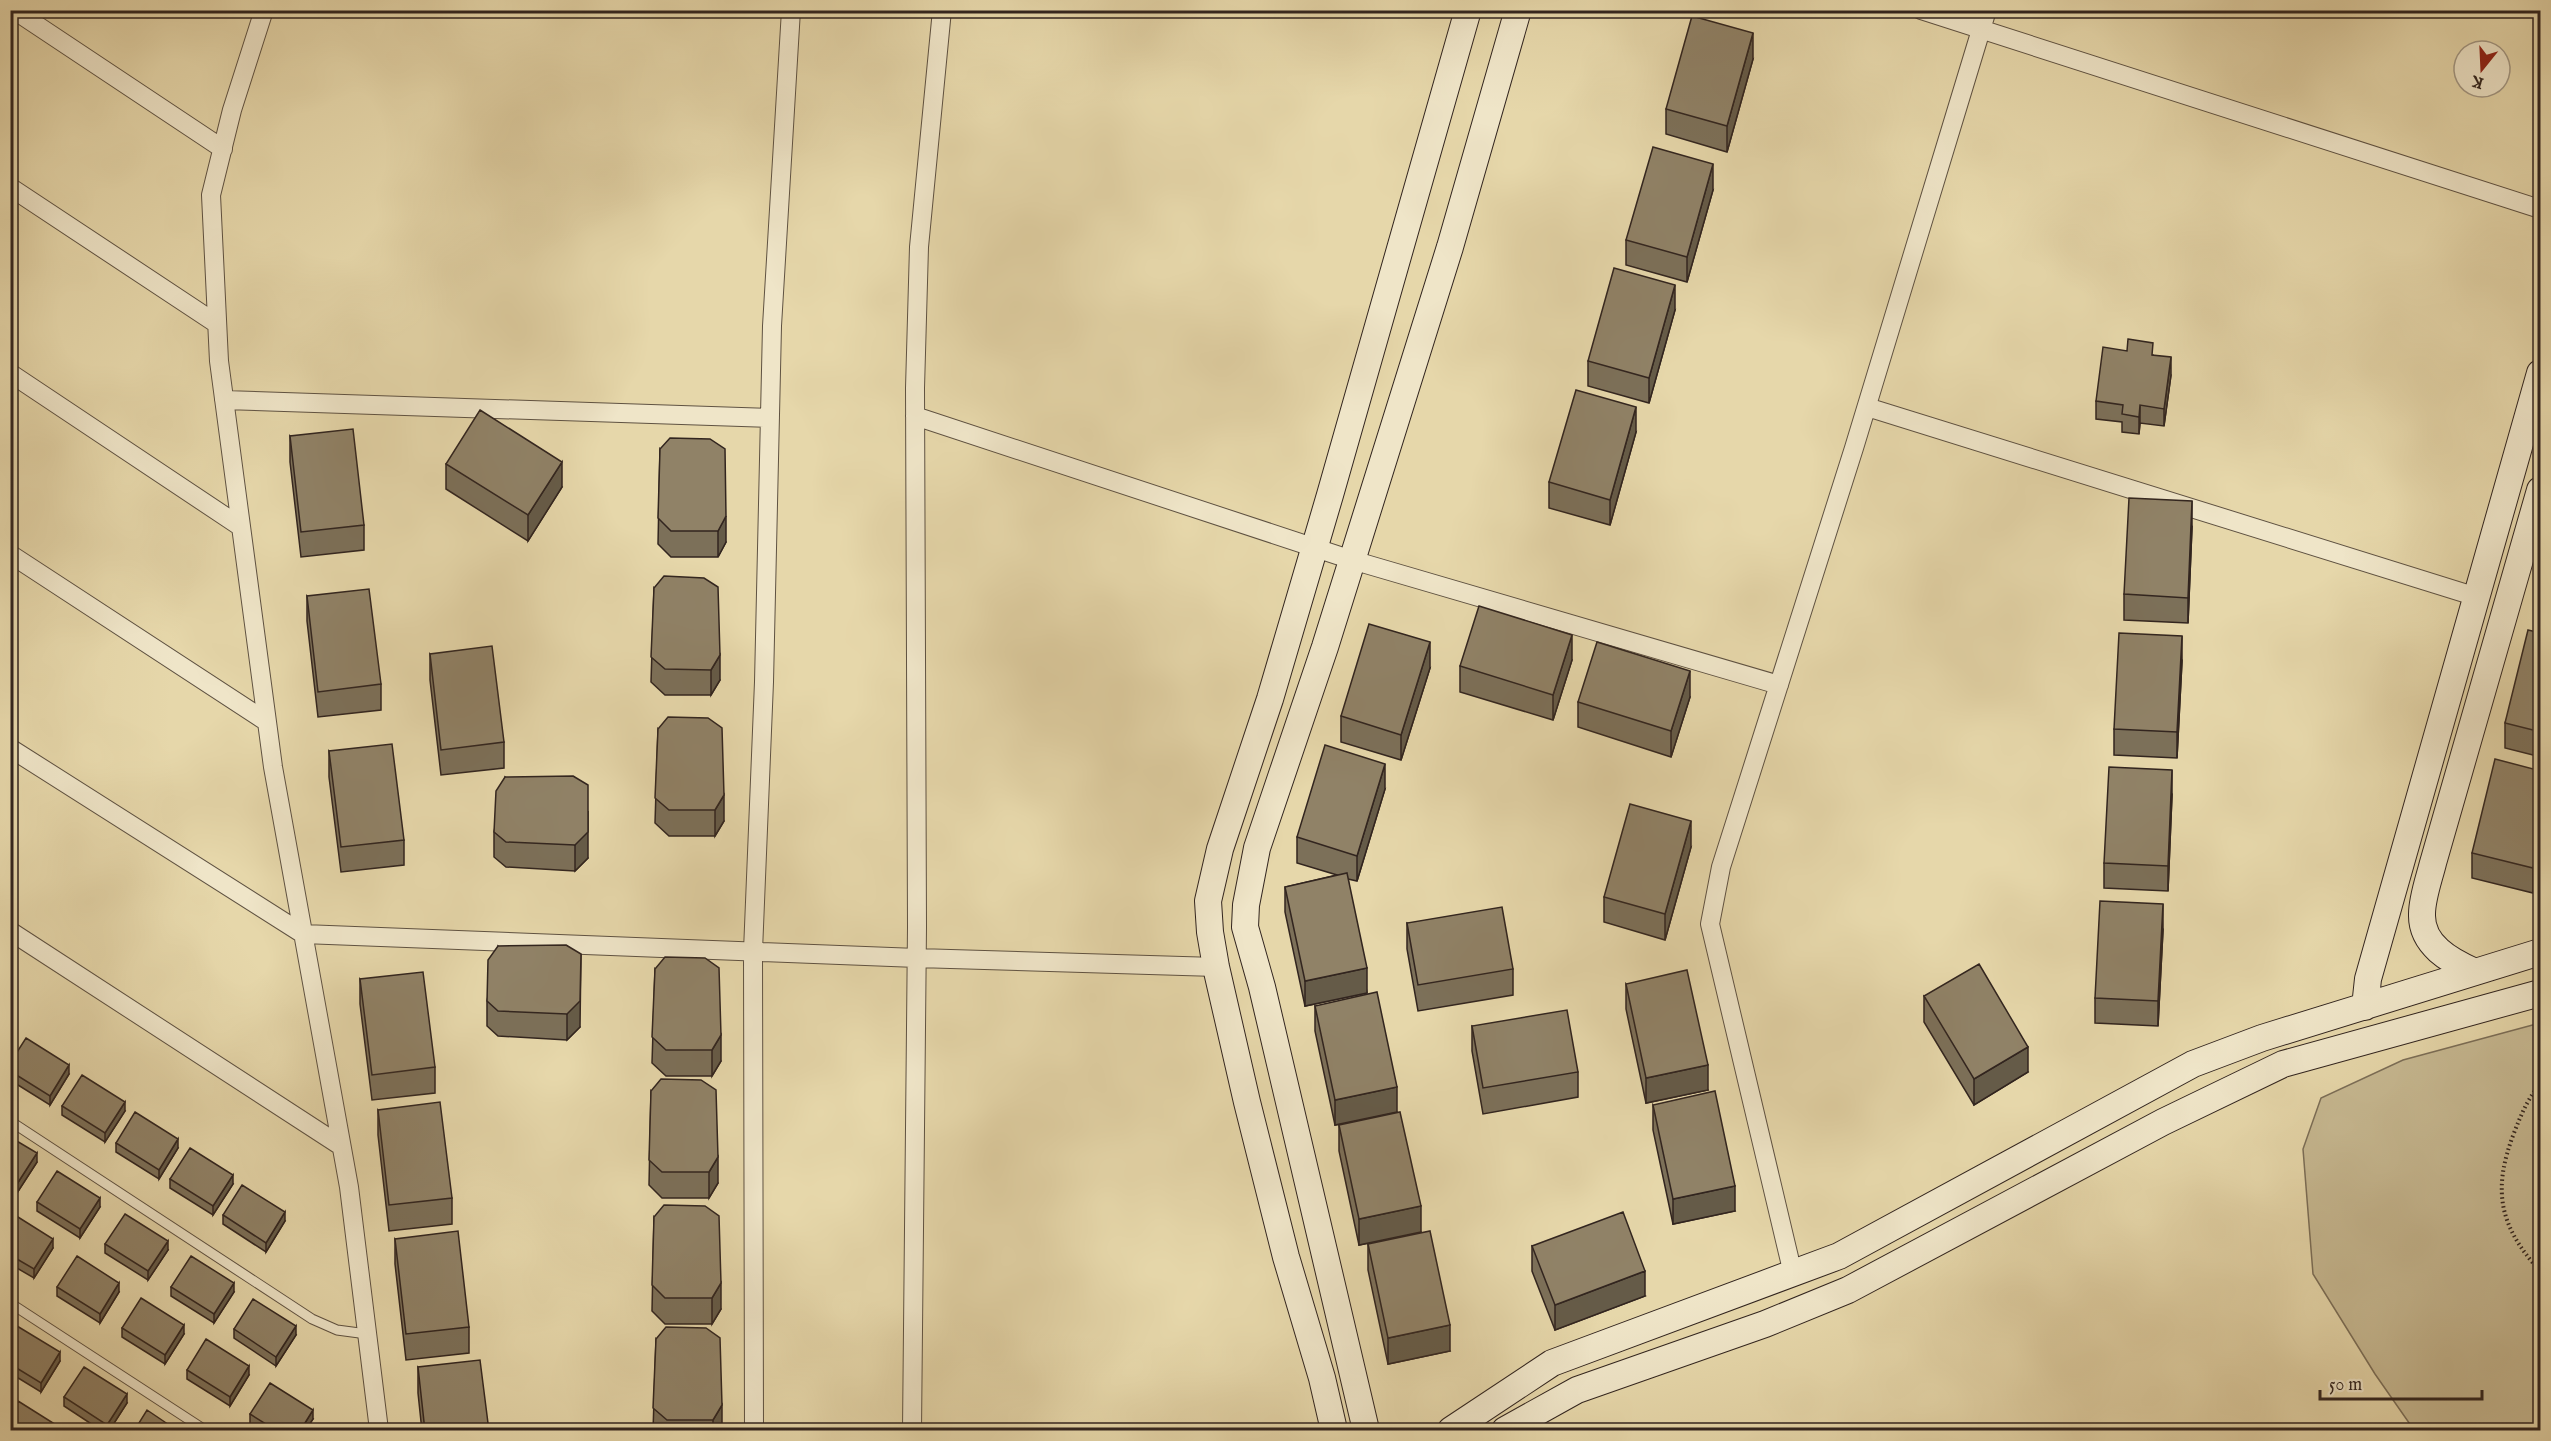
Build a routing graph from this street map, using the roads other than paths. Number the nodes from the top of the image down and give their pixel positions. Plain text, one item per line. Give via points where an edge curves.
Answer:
1 (15, 10) edge
2 (264, 10) edge
3 (791, 10) edge
4 (942, 10) edge
5 (1468, 10) edge
6 (1518, 10) edge
7 (1921, 10) edge
8 (1987, 10) edge
9 (1981, 30) junction
10 (223, 149) junction
11 (10, 187) edge
12 (2541, 209) edge
13 (217, 324) junction
14 (10, 373) edge
15 (2541, 373) edge
16 (224, 399) junction
17 (1867, 406) junction
18 (915, 416) junction
19 (770, 418) junction
20 (2541, 490) edge
21 (241, 527) junction
22 (1314, 547) junction
23 (10, 554) edge
24 (1352, 560) junction
25 (2477, 597) junction
26 (1779, 685) junction
27 (267, 722) junction
28 (10, 748) edge
29 (10, 931) edge
30 (303, 934) junction
31 (753, 951) junction
32 (2541, 952) edge
33 (917, 958) junction
34 (1216, 967) junction
35 (2475, 972) junction
36 (2541, 993) edge
37 (2365, 1006) junction
38 (10, 1121) edge
39 (341, 1146) junction
40 (1793, 1274) junction
41 (10, 1303) edge
42 (367, 1334) junction
43 (205, 1431) edge
44 (378, 1431) edge
45 (754, 1431) edge
46 (912, 1431) edge
47 (1334, 1431) edge
48 (1366, 1431) edge
49 (1451, 1431) edge
50 (1505, 1431) edge

1 - 10 street
2 - 10 street
3 - 19 street via 772,315
4 - 18 street via 919,247
5 - 22 street
6 - 24 street via 1450,247
7 - 9 street
8 - 9 street
9 - 12 street
9 - 17 street
10 - 13 street via 211,195
11 - 13 street
13 - 16 street
14 - 21 street
15 - 25 street
16 - 19 street
16 - 21 street
17 - 25 street
17 - 26 street
18 - 22 street
18 - 33 street
19 - 31 street
20 - 35 street via 2421,914 2427,938 2448,960
21 - 27 street
22 - 24 street
22 - 34 street via 1210,891 1210,932
23 - 27 street
24 - 26 street
24 - 48 street via 1257,848 1245,927
25 - 37 street via 2368,979
26 - 40 street via 1721,867 1710,924
27 - 30 street
28 - 30 street
29 - 39 street
30 - 31 street
30 - 39 street
31 - 33 street
31 - 45 street
32 - 35 street
33 - 34 street
33 - 46 street
34 - 47 street via 1246,1102
35 - 37 street
36 - 50 street via 2283,1064 2152,1127 1848,1290 1577,1390
37 - 40 street via 2193,1064 1839,1256
38 - 42 lane via 312,1319 337,1330
39 - 42 street
40 - 49 street via 1552,1363
41 - 43 lane
42 - 44 street

